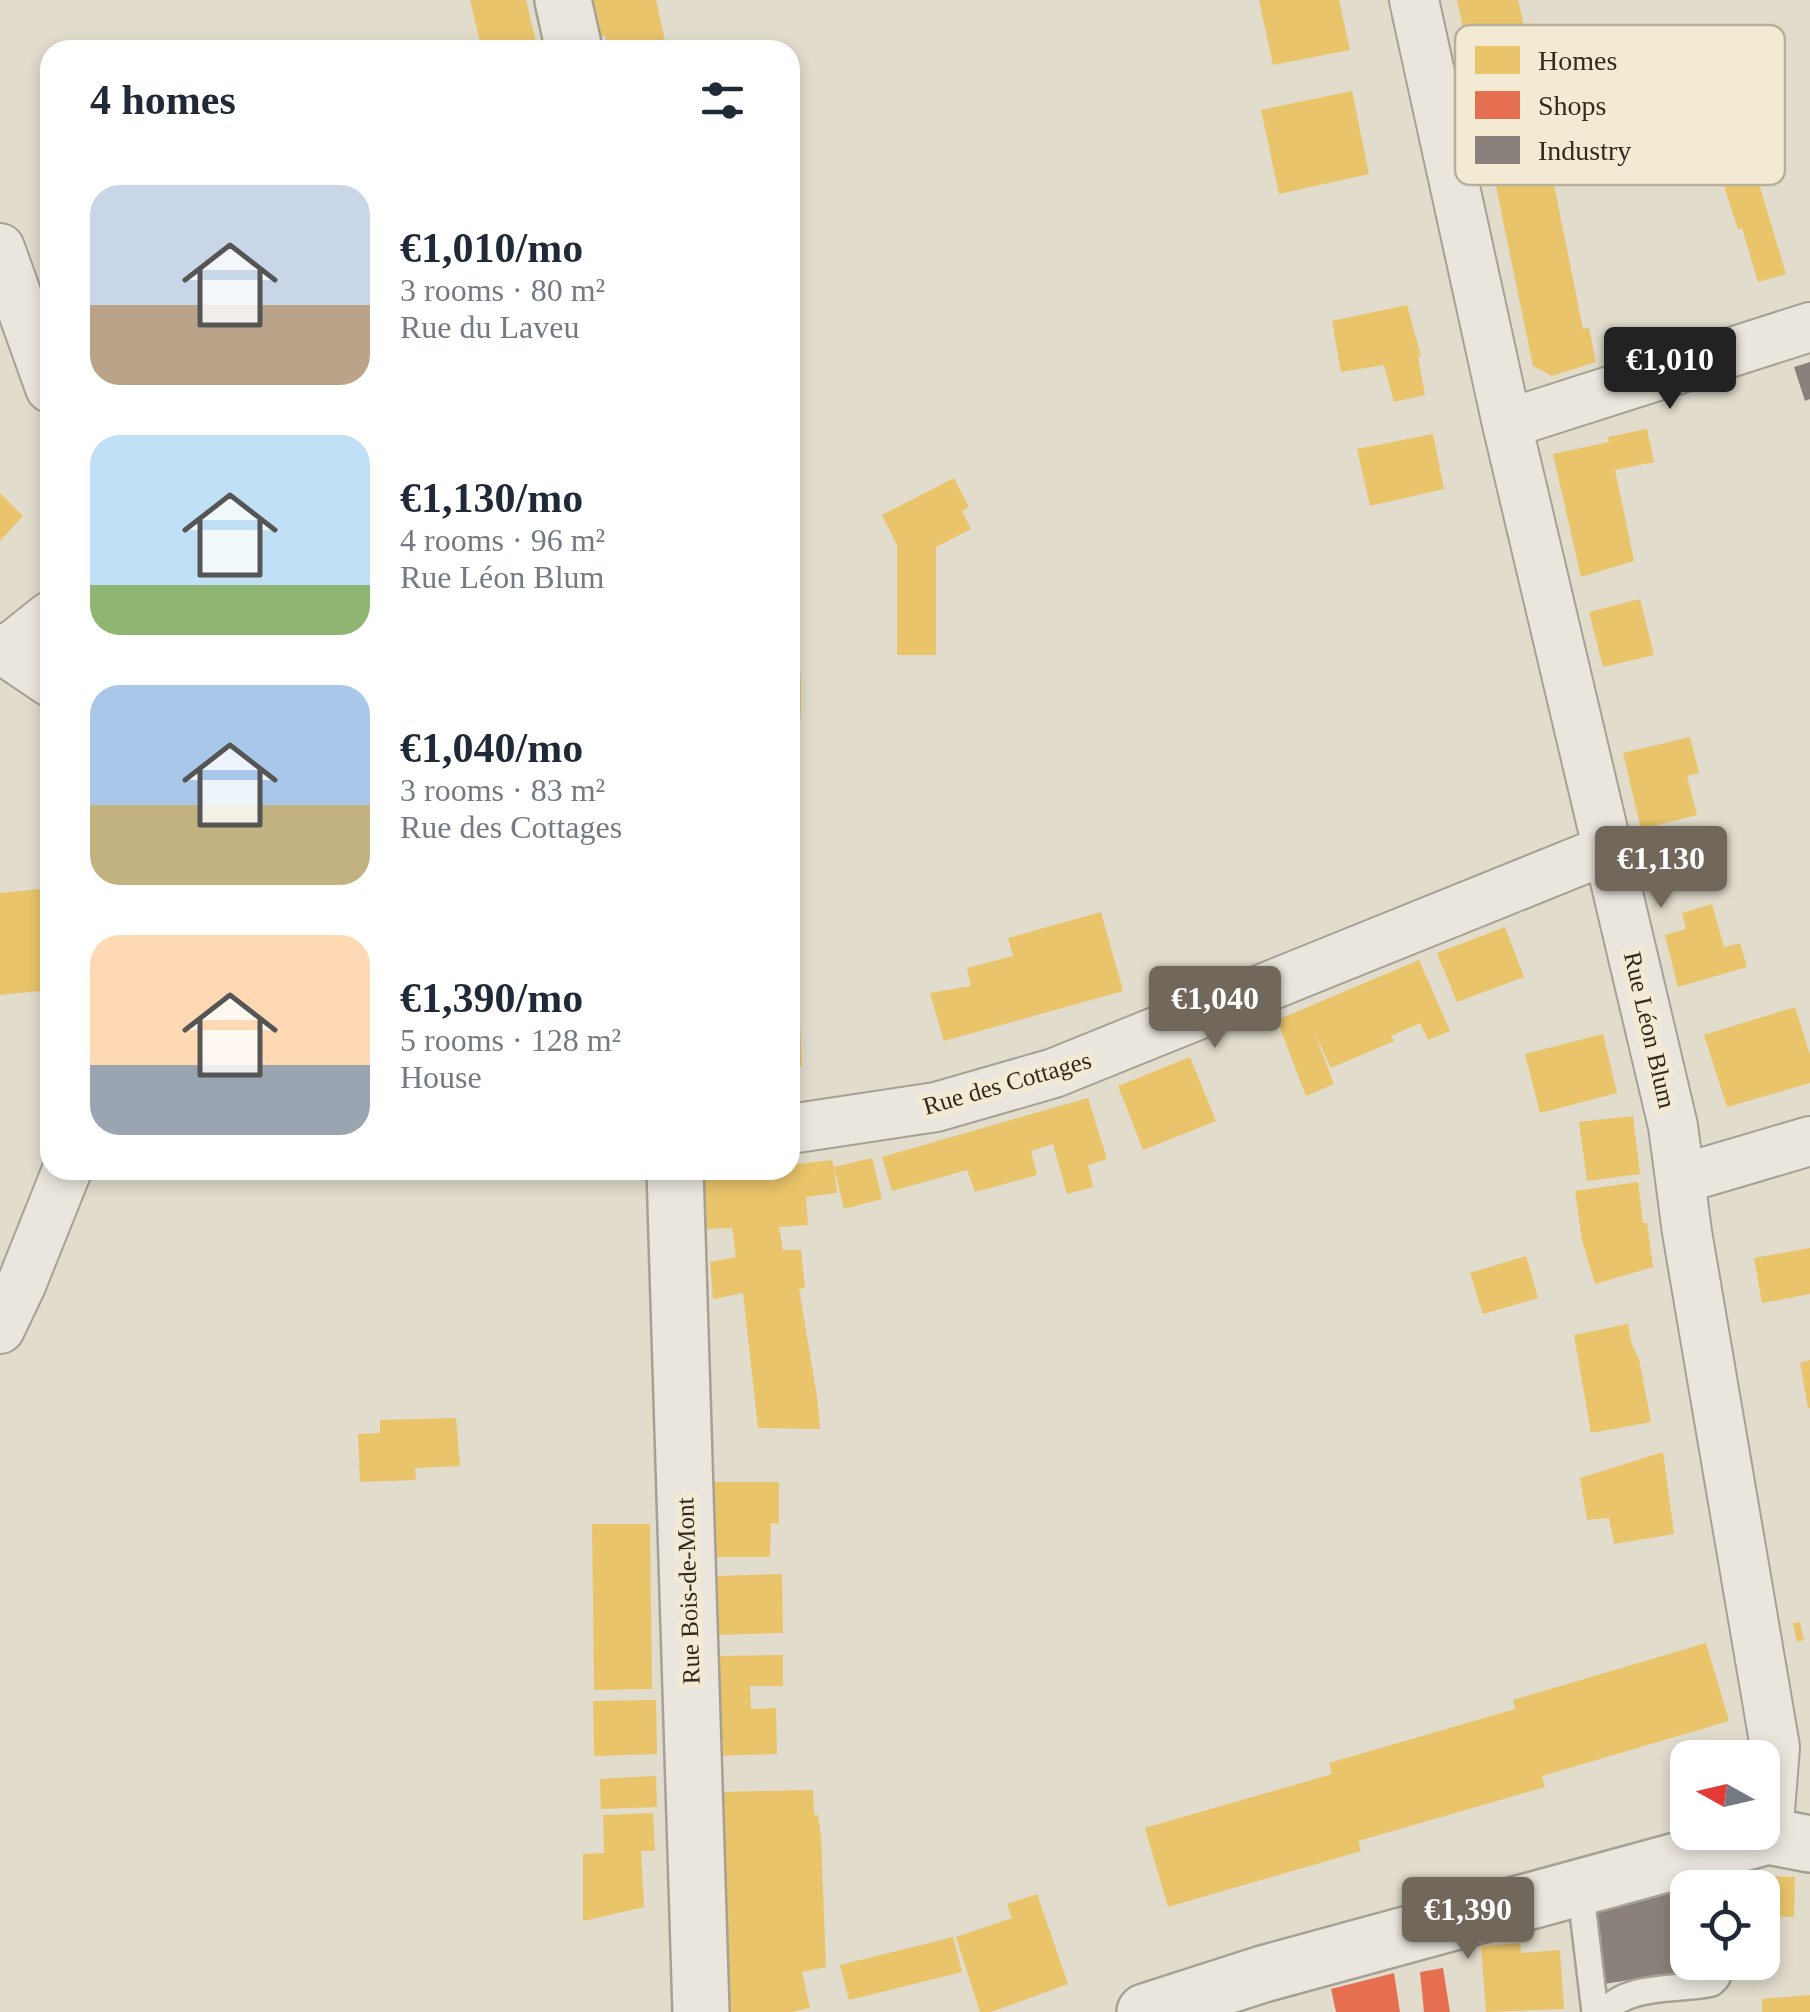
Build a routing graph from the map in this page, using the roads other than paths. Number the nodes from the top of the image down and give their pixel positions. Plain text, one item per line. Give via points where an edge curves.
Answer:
1 (563, 0) edge
2 (1414, 0) edge
3 (572, 40) edge
4 (0, 248) edge
5 (1810, 326) edge
6 (40, 360) edge
7 (1506, 424) junction
8 (40, 623) edge
9 (3, 650) edge
10 (40, 675) edge
11 (1606, 850) junction
12 (800, 1128) edge
13 (1810, 1141) edge
14 (1681, 1179) junction
15 (63, 1180) edge
16 (675, 1180) edge
17 (0, 1328) edge
18 (1789, 1840) edge
19 (1580, 1887) junction
20 (1715, 1980) edge
21 (701, 2012) edge
22 (1145, 2012) edge
23 (1595, 2012) edge
24 (1604, 2012) edge

1 - 3 street
2 - 7 street, Rue Léon Blum
4 - 6 street
5 - 7 street
7 - 11 street, Rue Léon Blum
8 - 9 street
9 - 10 street
11 - 12 street, Rue des Cottages via 1054,1073 936,1107
11 - 14 street, Rue Léon Blum
13 - 14 street
14 - 18 street, Rue Léon Blum
15 - 17 street
16 - 21 street, Rue Bois-de-Mont
18 - 19 street
19 - 22 street
19 - 23 lane
20 - 24 lane via 1630,1994

